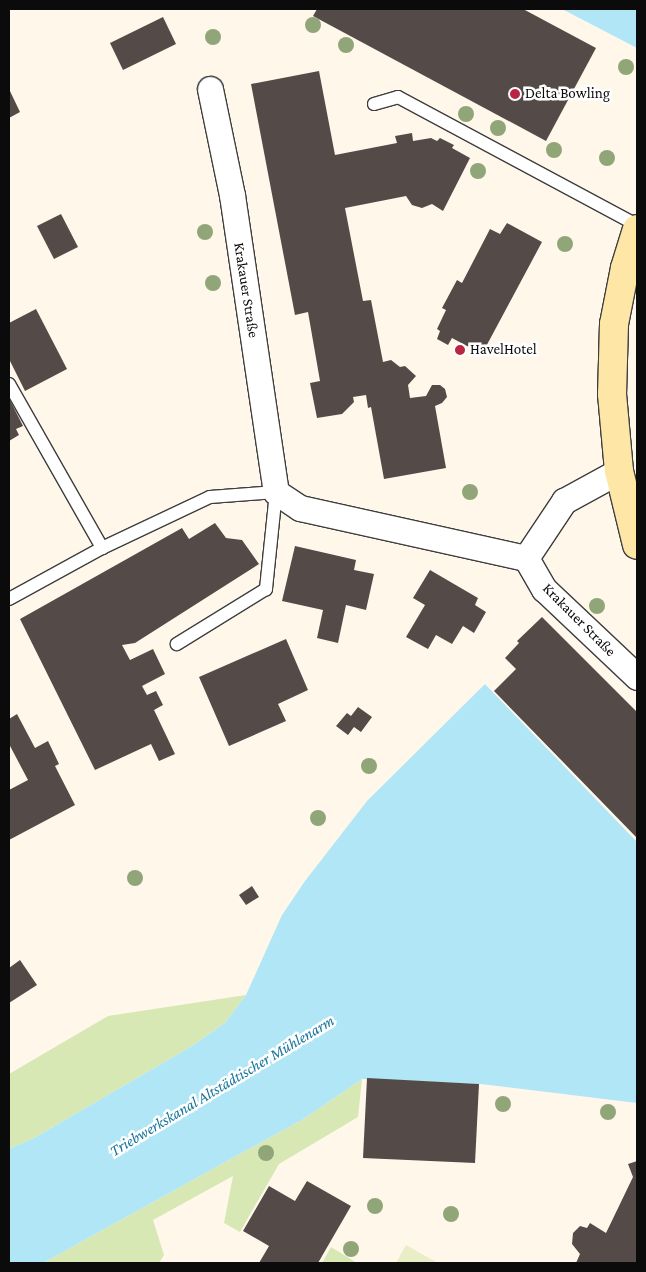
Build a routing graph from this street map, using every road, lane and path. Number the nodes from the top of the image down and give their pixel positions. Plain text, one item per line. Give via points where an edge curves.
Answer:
1 (210, 89) dead end
2 (374, 104) dead end
3 (637, 225) edge
4 (637, 229) edge
5 (9, 384) edge
6 (619, 471) junction
7 (276, 492) junction
8 (637, 545) edge
9 (102, 548) junction
10 (526, 558) junction
11 (9, 599) edge
12 (177, 644) dead end
13 (637, 677) edge

1 - 7 street, Krakauer Straße via 231,189
2 - 3 lane via 398,97
4 - 6 main road via 614,324 612,394
5 - 9 lane
6 - 8 main road
6 - 10 street via 564,501
7 - 9 lane via 210,497
7 - 10 street via 300,508
7 - 12 lane via 266,589
9 - 11 lane
10 - 13 street, Krakauer Straße via 544,588

